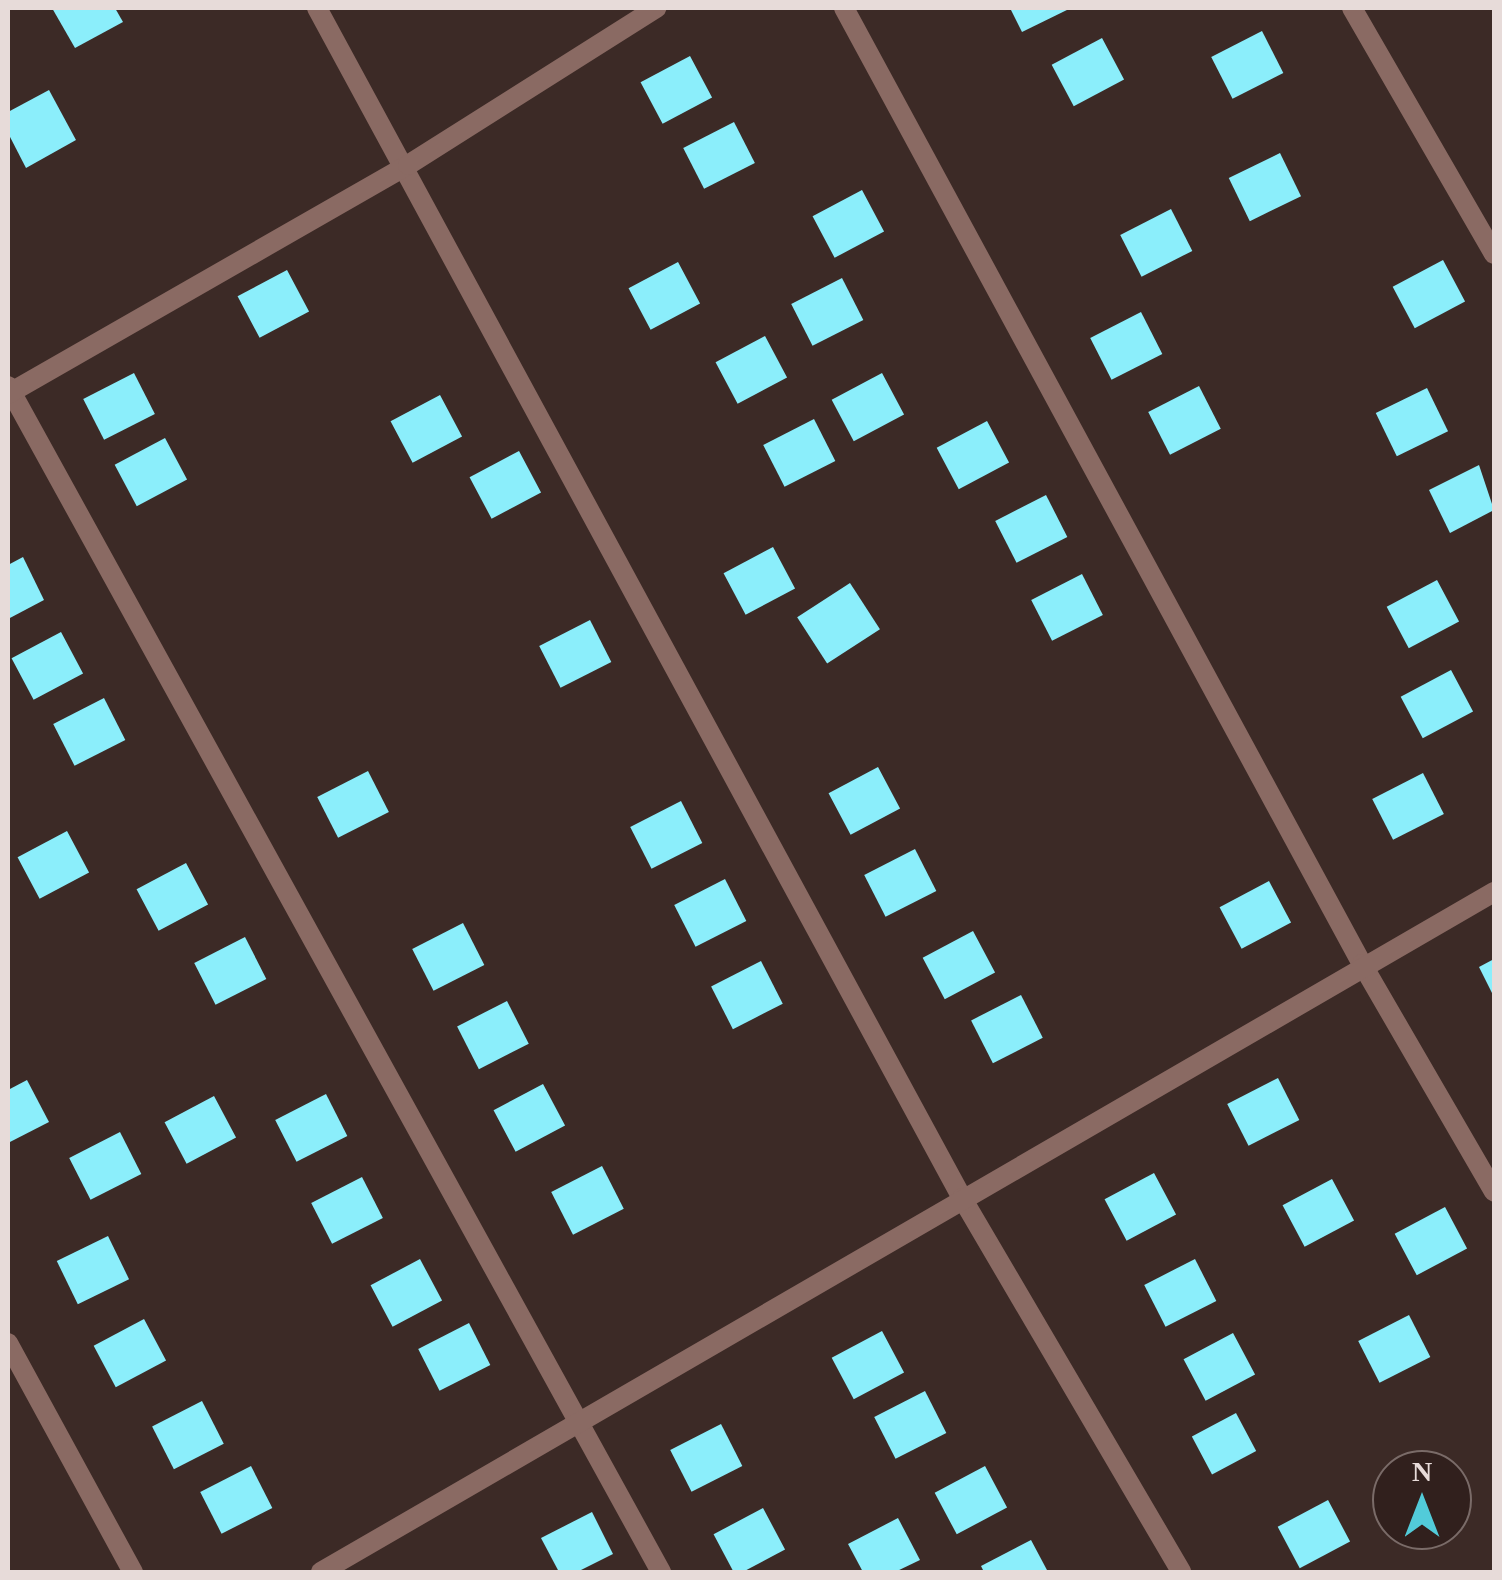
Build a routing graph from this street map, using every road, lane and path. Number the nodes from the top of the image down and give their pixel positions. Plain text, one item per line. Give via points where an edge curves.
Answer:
1 (318, 8) edge
2 (656, 8) edge
3 (844, 8) edge
4 (1352, 8) edge
5 (408, 165) junction
6 (1494, 254) edge
7 (9, 391) edge
8 (1494, 892) edge
9 (1362, 964) junction
10 (1494, 1192) edge
11 (962, 1198) junction
12 (8, 1343) edge
13 (578, 1422) junction
14 (133, 1572) edge
15 (321, 1572) edge
16 (660, 1572) edge
17 (1181, 1572) edge

1 - 5 street
2 - 5 street
3 - 9 street
4 - 6 street
5 - 7 street
5 - 11 street
7 - 13 street
8 - 9 street
9 - 10 street
9 - 11 street
11 - 13 street
11 - 17 street
12 - 14 street
13 - 15 street
13 - 16 street

